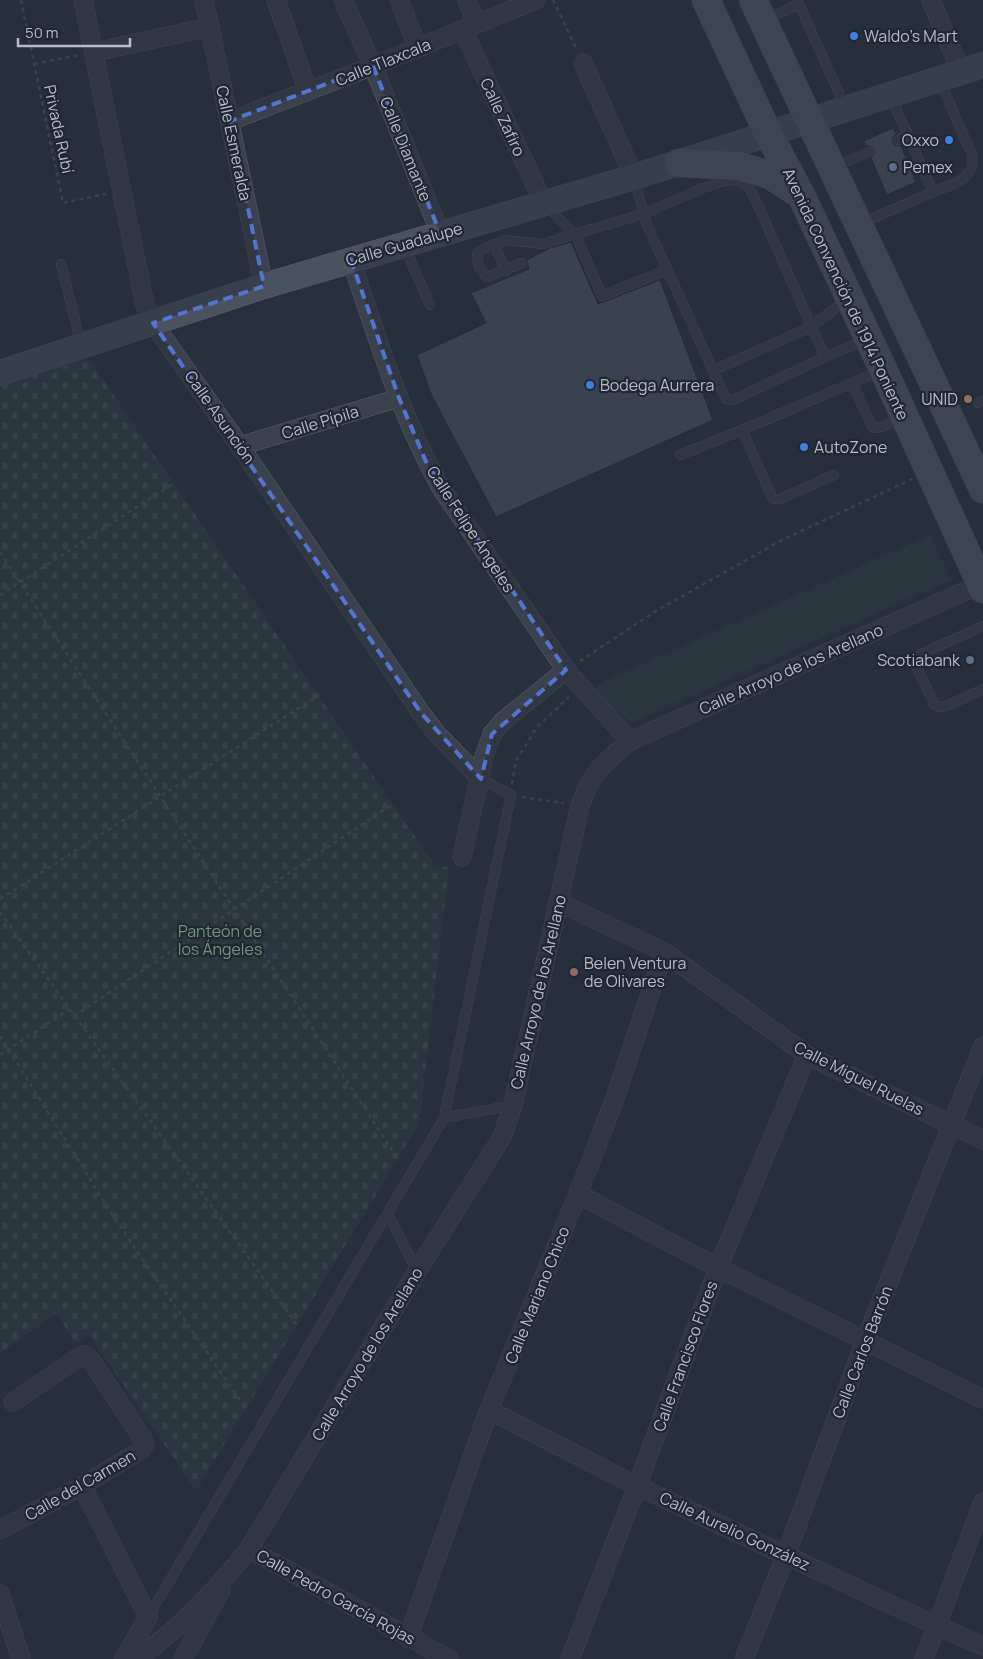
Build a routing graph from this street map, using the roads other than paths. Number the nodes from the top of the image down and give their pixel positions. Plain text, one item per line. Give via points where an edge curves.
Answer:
1 (82, 0) edge
2 (276, 0) edge
3 (343, 0) edge
4 (399, 0) edge
5 (466, 0) edge
6 (706, 0) edge
7 (931, 0) edge
8 (208, 1) edge
9 (530, 1) edge
10 (758, 11) edge
11 (210, 27) junction
12 (469, 27) junction
13 (418, 48) junction
14 (94, 52) junction
15 (583, 63) road end
16 (373, 66) junction
17 (961, 72) edge
18 (308, 91) junction
19 (890, 95) junction
20 (846, 109) junction
21 (810, 120) junction
22 (230, 121) junction
23 (768, 133) junction
24 (908, 135) junction
25 (898, 140) dead end
26 (869, 152) dead end
27 (679, 162) junction
28 (832, 168) junction
29 (634, 177) junction
30 (933, 192) junction
31 (801, 195) junction
32 (544, 204) junction
33 (643, 214) junction
34 (859, 224) junction
35 (440, 233) junction
36 (575, 234) junction
37 (403, 244) junction
38 (494, 244) junction
39 (351, 260) junction
40 (522, 263) dead end
41 (61, 264) dead end
42 (506, 270) junction
43 (667, 270) junction
44 (264, 286) junction
45 (849, 299) junction
46 (430, 306) dead end
47 (153, 323) junction
48 (811, 327) junction
49 (868, 339) junction
50 (82, 346) junction
51 (825, 357) junction
52 (5, 368) edge
53 (883, 369) junction
54 (712, 370) junction
55 (852, 383) junction
56 (399, 398) junction
57 (904, 417) junction
58 (742, 430) junction
59 (240, 446) junction
60 (680, 455) dead end
61 (834, 476) dead end
62 (982, 486) edge
63 (982, 587) edge
64 (983, 626) edge
65 (566, 670) junction
66 (983, 688) edge
67 (630, 741) junction
68 (481, 779) junction
69 (462, 857) dead end
70 (558, 902) junction
71 (664, 952) junction
72 (983, 1046) edge
73 (807, 1055) junction
74 (513, 1105) junction
75 (444, 1118) junction
76 (952, 1125) junction
77 (983, 1140) edge
78 (578, 1194) junction
79 (388, 1214) junction
80 (718, 1268) junction
81 (417, 1271) junction
82 (865, 1341) junction
83 (983, 1399) edge
84 (13, 1402) dead end
85 (490, 1410) junction
86 (82, 1486) junction
87 (637, 1486) junction
88 (983, 1502) edge
89 (0, 1530) edge
90 (249, 1549) junction
91 (786, 1555) junction
92 (234, 1568) junction
93 (0, 1594) edge
94 (148, 1617) junction
95 (937, 1626) junction
96 (408, 1638) junction
97 (983, 1646) edge
98 (20, 1659) edge
99 (124, 1659) edge
100 (136, 1659) edge
101 (183, 1659) edge
102 (449, 1659) edge
103 (570, 1659) edge
104 (744, 1659) edge
105 (924, 1659) edge

1 - 14 street, Calle Asunción
2 - 18 street
3 - 16 street, Calle Diamante
4 - 13 street
5 - 12 street, Calle Zafiro
6 - 23 main road, Avenida Convención de 1914 Poniente
7 - 17 street
8 - 11 street, Calle Esmeralda
9 - 12 street, Calle Tlaxcala
10 - 20 lane via 799,4
10 - 21 main road
11 - 14 street
11 - 22 street, Calle Esmeralda
12 - 13 street, Calle Tlaxcala
12 - 32 street, Calle Zafiro
13 - 16 street, Calle Tlaxcala
14 - 47 street, Calle Asunción via 145,305
15 - 29 street
16 - 18 street, Calle Tlaxcala
16 - 35 street, Calle Diamante
17 - 19 street, Calle Guadalupe
17 - 30 lane via 973,164 965,178
18 - 22 street, Calle Tlaxcala
19 - 20 street, Calle Guadalupe
19 - 24 lane
20 - 21 street, Calle Guadalupe
21 - 23 street, Calle Guadalupe
21 - 28 main road
22 - 44 street, Calle Esmeralda
23 - 27 street, Calle Guadalupe
23 - 31 main road, Avenida Convención de 1914 Poniente
24 - 25 lane
24 - 30 lane
26 - 28 lane
27 - 29 street, Calle Guadalupe
27 - 31 main road via 739,166 770,175
28 - 34 main road
29 - 32 street, Calle Guadalupe
29 - 33 lane
30 - 34 lane
31 - 45 main road, Avenida Convención de 1914 Poniente
32 - 35 street, Calle Guadalupe
32 - 36 lane
33 - 36 lane
33 - 43 lane
33 - 48 lane via 712,184 729,180 742,182 757,203
34 - 62 main road
35 - 37 street, Calle Guadalupe
36 - 38 lane via 543,244 505,240
36 - 43 lane via 602,296
37 - 39 street, Calle Guadalupe
37 - 46 lane
38 - 42 lane
38 - 42 lane via 477,254 479,267 488,277
39 - 44 street, Calle Guadalupe
39 - 56 street, Calle Felipe Ángeles
40 - 42 lane
41 - 50 lane
43 - 54 lane
44 - 47 street, Calle Guadalupe
45 - 48 lane
45 - 49 main road, Avenida Convención de 1914 Poniente
47 - 50 street, Calle Guadalupe
47 - 59 street, Calle Asunción
48 - 51 lane
48 - 54 lane
49 - 51 lane
49 - 53 main road, Avenida Convención de 1914 Poniente
50 - 52 street, Calle Guadalupe
51 - 54 lane via 733,400 726,399
53 - 55 lane
53 - 57 main road, Avenida Convención de 1914 Poniente
55 - 57 lane via 875,428
55 - 58 lane
56 - 59 street, Calle Pípila
56 - 65 street, Calle Felipe Ángeles via 427,464 441,488
57 - 63 main road, Avenida Convención de 1914 Poniente
58 - 60 lane
58 - 61 lane via 775,499
59 - 68 street, Calle Asunción via 421,713
63 - 67 street, Calle Arroyo de los Arellano
64 - 66 lane via 915,658 934,704 939,708
65 - 67 street, Calle Felipe Ángeles
65 - 68 street via 503,721 492,734
67 - 70 street, Calle Arroyo de los Arellano via 596,772 589,784 580,806
68 - 69 street
68 - 75 lane via 510,795
70 - 71 street, Calle Miguel Ruelas
70 - 74 street, Calle Arroyo de los Arellano
71 - 73 street, Calle Miguel Ruelas
71 - 78 street, Calle Mariano Chico via 614,1101
72 - 76 street, Calle Carlos Barrón
73 - 76 street, Calle Miguel Ruelas
73 - 80 street, Calle Francisco Flores
74 - 75 lane
74 - 81 street, Calle Arroyo de los Arellano via 502,1137
75 - 79 lane
76 - 77 street, Calle Miguel Ruelas
76 - 82 street, Calle Carlos Barrón
78 - 80 street
78 - 85 street, Calle Mariano Chico
79 - 81 lane
79 - 94 lane
80 - 82 street
80 - 87 street, Calle Francisco Flores
81 - 90 street, Calle Arroyo de los Arellano
82 - 83 street
82 - 91 street, Calle Carlos Barrón
84 - 86 street, Calle del Carmen via 76,1359 84,1356 91,1360 145,1444 141,1450
85 - 87 street, Calle Aurelio González
85 - 96 street, Calle Mariano Chico
86 - 89 street, Calle del Carmen
86 - 94 street
87 - 91 street, Calle Aurelio González
87 - 103 street, Calle Francisco Flores
88 - 95 street
90 - 92 street, Calle Arroyo de los Arellano
90 - 96 street, Calle Pedro García Rojas
91 - 95 street, Calle Aurelio González
91 - 104 street, Calle Carlos Barrón
92 - 100 street, Calle Arroyo de los Arellano via 178,1626
92 - 101 street, Calle Arroyo de los Arellano
93 - 98 street
94 - 99 street
95 - 97 street, Calle Aurelio González
95 - 105 street
96 - 102 street, Calle Pedro García Rojas

